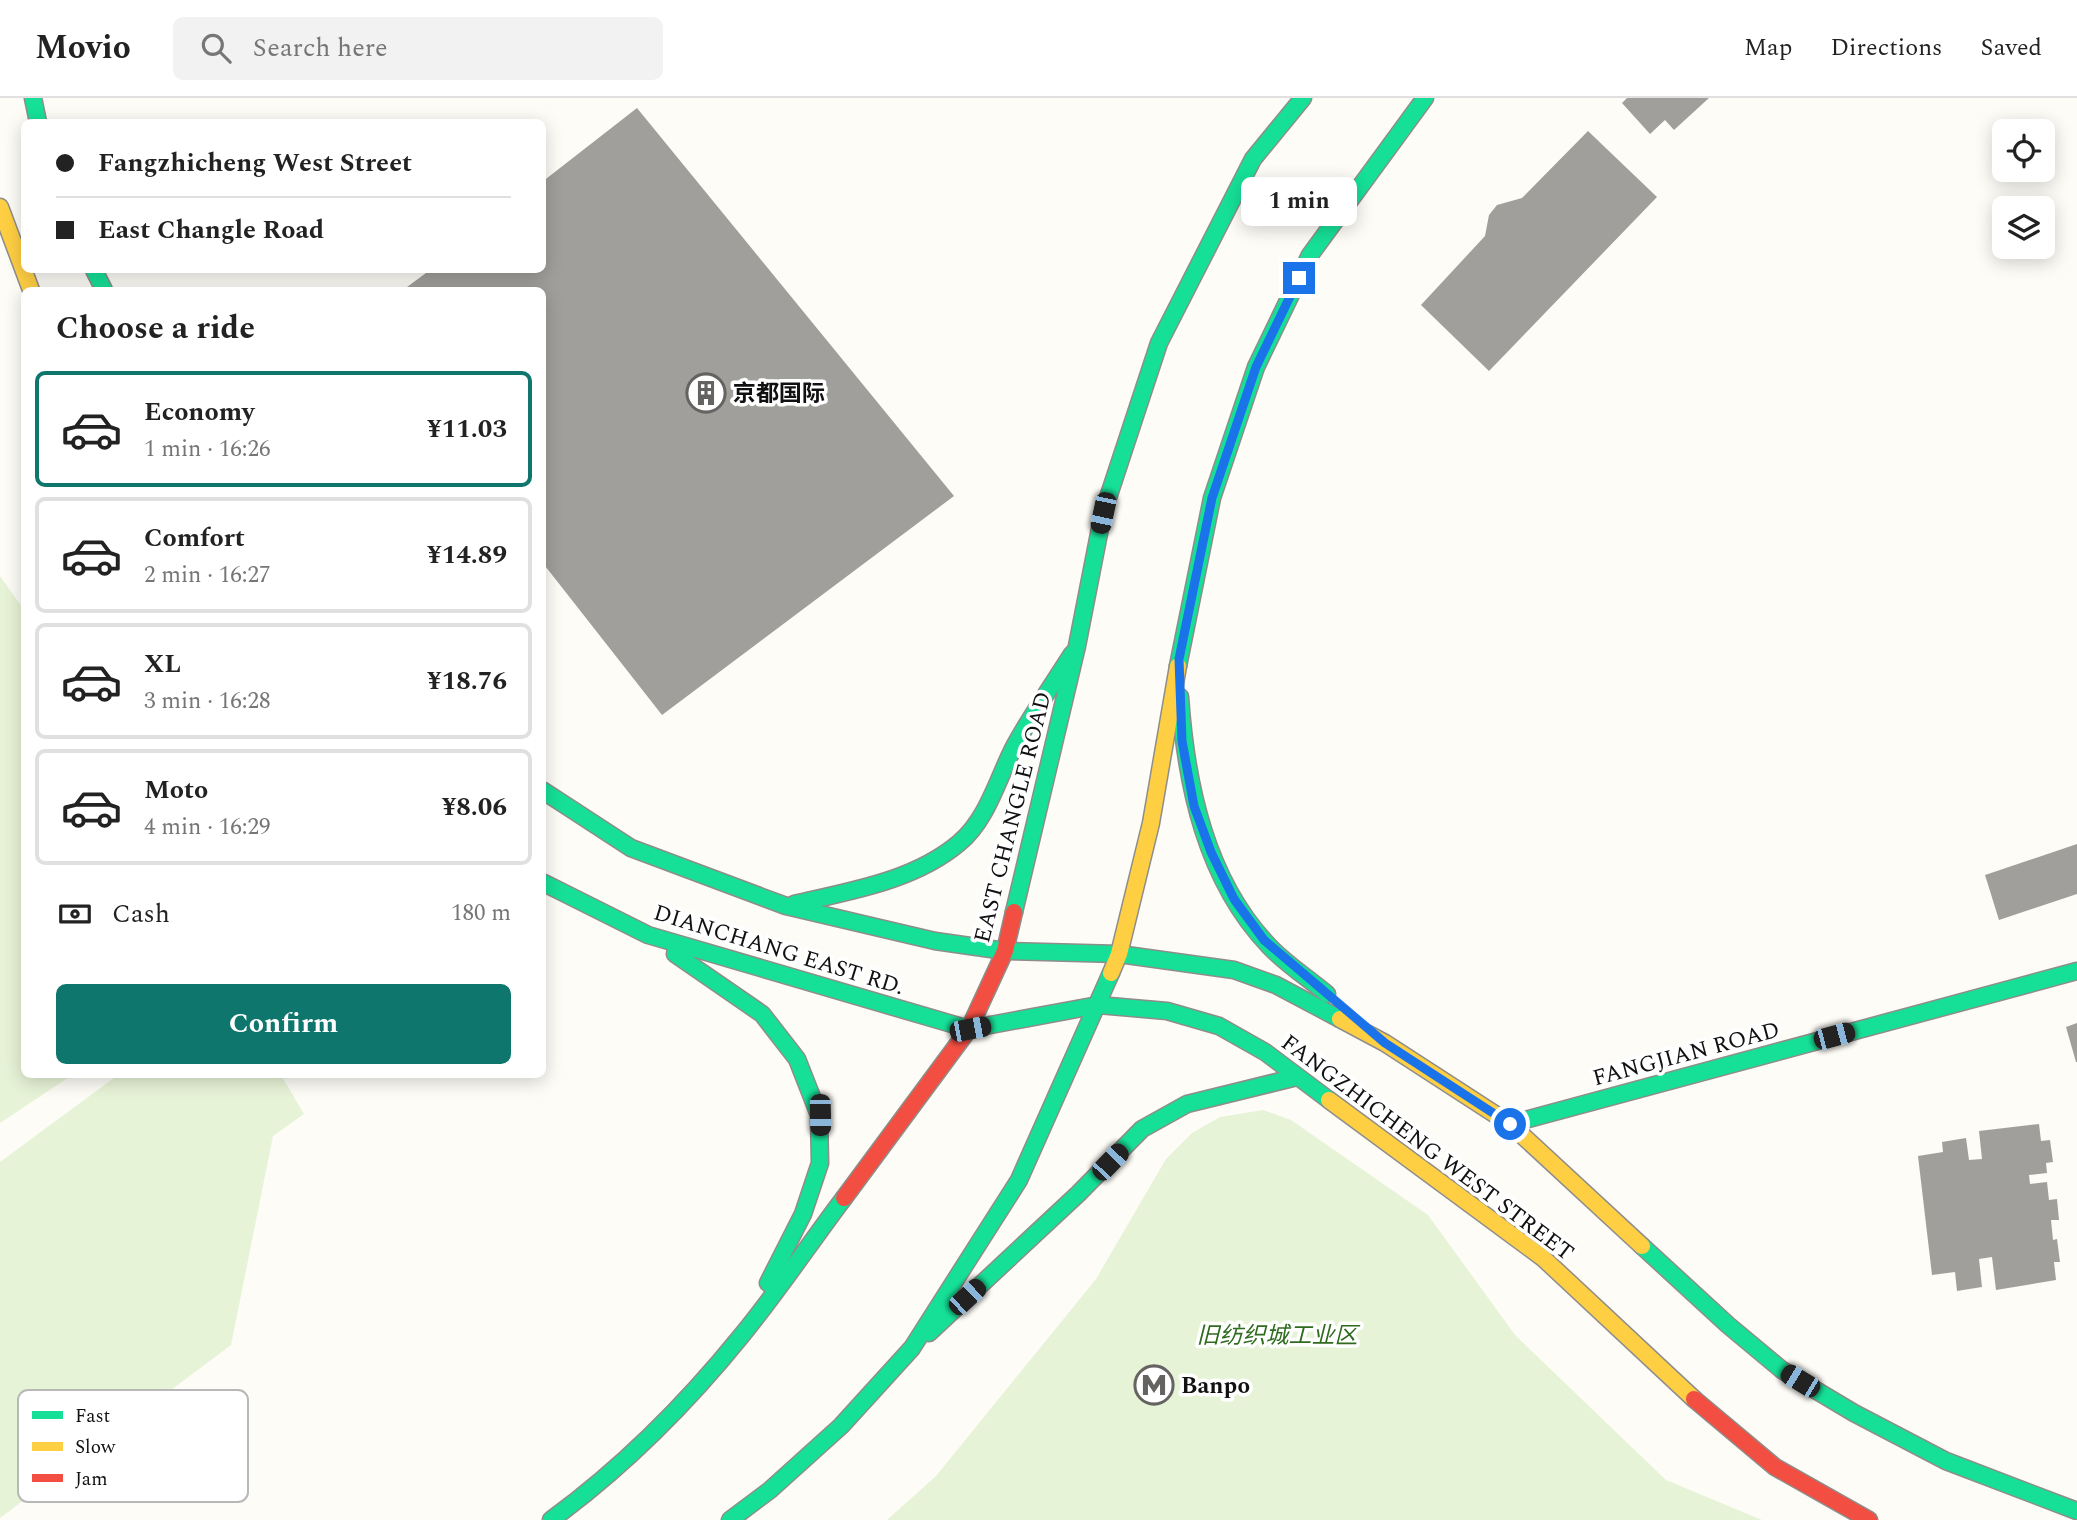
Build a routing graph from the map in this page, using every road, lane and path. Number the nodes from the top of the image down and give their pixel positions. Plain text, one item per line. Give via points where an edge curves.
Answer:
1 (33, 98) edge
2 (1303, 98) edge
3 (1425, 98) edge
4 (37, 119) edge
5 (0, 207) edge
6 (21, 261) edge
7 (1077, 646) junction
8 (1179, 659) junction
9 (546, 793) edge
10 (546, 884) edge
11 (786, 906) junction
12 (648, 935) junction
13 (1005, 951) junction
14 (1119, 954) junction
15 (2077, 971) edge
16 (1098, 1005) junction
17 (970, 1029) junction
18 (1385, 1043) junction
19 (1297, 1077) junction
20 (1510, 1124) junction
21 (742, 1335) junction
22 (912, 1348) junction
23 (2077, 1511) edge
24 (551, 1520) edge
25 (730, 1520) edge
26 (1870, 1520) edge

1 - 4 main road
2 - 7 main road, EAST CHANGLE ROAD via 1253,159 1159,343 1103,513
3 - 8 main road via 1310,255 1256,367 1212,498
5 - 6 main road
7 - 11 main road via 1011,753 983,811 961,841 930,862 874,885
7 - 13 main road, EAST CHANGLE ROAD
8 - 14 main road via 1151,823
8 - 18 main road via 1182,741 1194,806 1234,899 1264,940
9 - 11 main road, DIANCHANG EAST RD. via 631,848
10 - 12 main road, DIANCHANG EAST RD.
11 - 13 main road, DIANCHANG EAST RD. via 935,941
12 - 17 main road, DIANCHANG EAST RD.
12 - 21 main road via 762,1014 797,1059 820,1115 821,1163 803,1214
13 - 14 main road, DIANCHANG EAST RD.
13 - 17 main road, EAST CHANGLE ROAD
14 - 16 main road
14 - 18 main road, FANGZHICHENG WEST STREET via 1234,970 1276,985
15 - 20 main road, FANGJIAN ROAD
16 - 17 main road, FANGZHICHENG WEST STREET
16 - 19 main road, FANGZHICHENG WEST STREET via 1167,1012 1219,1026
16 - 22 main road via 1019,1180
17 - 21 main road, EAST CHANGLE ROAD
18 - 20 main road, FANGZHICHENG WEST STREET
19 - 22 main road via 1186,1104 1142,1129
19 - 26 main road, FANGZHICHENG WEST STREET via 1543,1258 1774,1468
20 - 23 main road, FANGZHICHENG WEST STREET via 1782,1370 1946,1461
21 - 24 main road, EAST CHANGLE ROAD via 656,1430
22 - 25 main road via 841,1426

